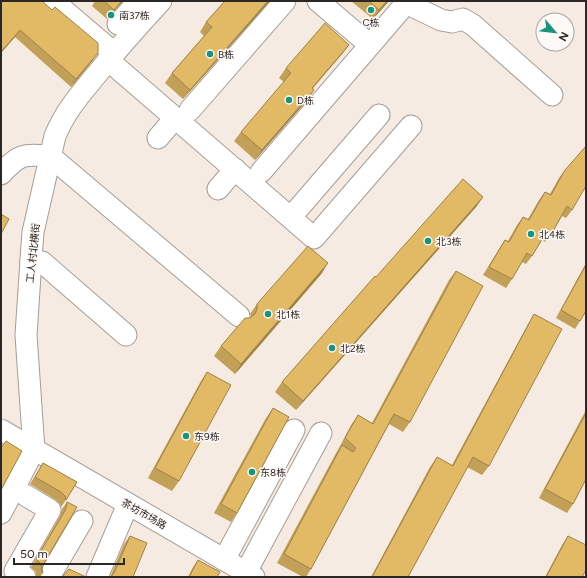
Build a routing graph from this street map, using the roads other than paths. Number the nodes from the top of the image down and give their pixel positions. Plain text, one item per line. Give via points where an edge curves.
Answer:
1 (53, 1) edge
2 (139, 1) edge
3 (161, 1) edge
4 (285, 1) edge
5 (318, 1) edge
6 (407, 2) edge
7 (118, 24) dead end
8 (370, 45) junction
9 (111, 56) junction
10 (552, 95) dead end
11 (182, 114) junction
12 (379, 115) dead end
13 (411, 126) dead end
14 (158, 138) dead end
15 (50, 156) junction
16 (235, 169) junction
17 (261, 172) dead end
18 (1, 174) edge
19 (218, 189) dead end
20 (291, 217) junction
21 (31, 261) junction
22 (239, 316) dead end
23 (126, 336) dead end
24 (1, 430) edge
25 (294, 430) dead end
26 (321, 433) dead end
27 (34, 450) junction
28 (25, 495) dead end
29 (128, 504) junction
30 (1, 513) edge
31 (82, 521) dead end
32 (235, 570) edge
33 (25, 577) edge
34 (49, 577) edge
35 (97, 577) edge

1 - 9 street
2 - 7 street
3 - 9 street, 工人村北横街
4 - 11 street
5 - 8 street
6 - 8 street
6 - 10 street via 441,20 452,22 463,19 473,25
8 - 17 street
9 - 11 street
9 - 15 street, 工人村北横街 via 69,108 55,136
11 - 14 street
11 - 16 street
12 - 20 street
13 - 20 street via 314,238
15 - 18 street via 22,156 13,161
15 - 21 street, 工人村北横街 via 33,232
15 - 22 street
16 - 19 street
16 - 20 street
21 - 23 street via 42,262
21 - 27 street, 工人村北横街 via 26,335
24 - 27 street, 茶坊市场路
25 - 32 street
26 - 32 street
27 - 29 street, 茶坊市场路
27 - 30 street
28 - 33 street via 50,510 15,571
29 - 32 street, 茶坊市场路
29 - 35 street
31 - 34 street

